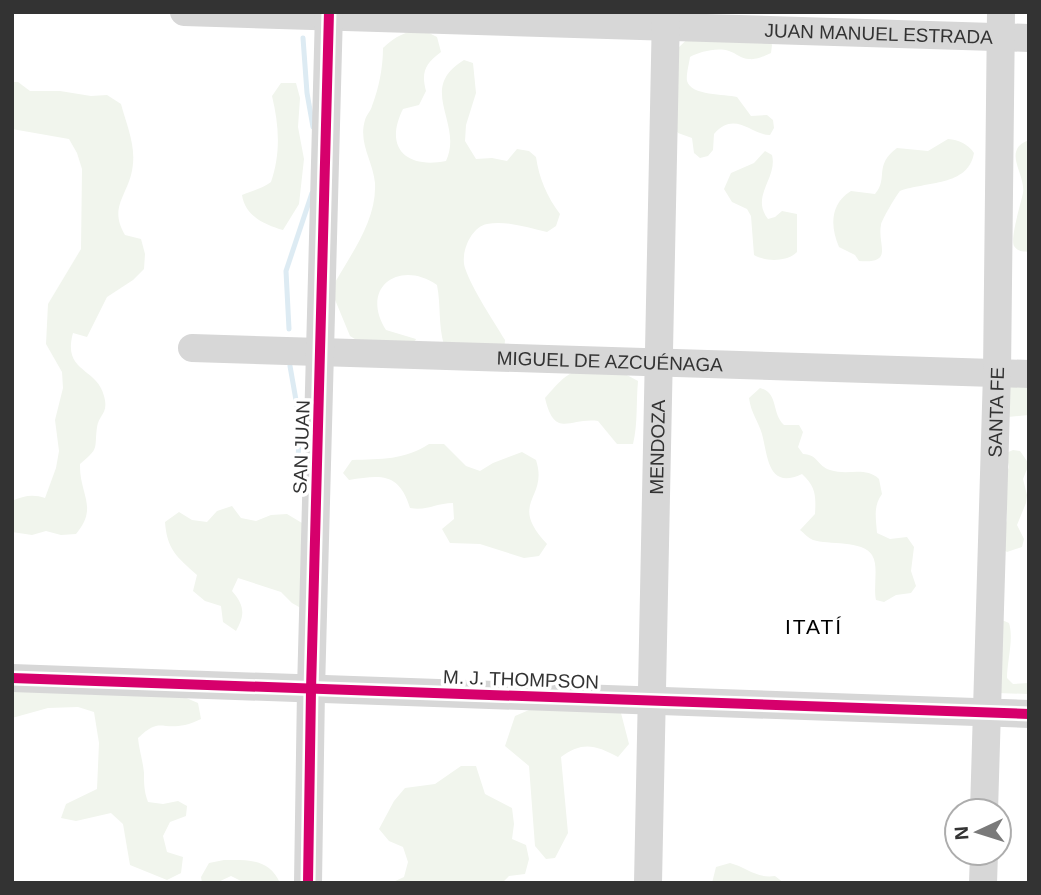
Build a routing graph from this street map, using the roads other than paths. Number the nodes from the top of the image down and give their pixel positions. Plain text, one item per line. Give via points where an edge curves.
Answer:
1 (184, 12) edge
2 (329, 14) edge
3 (666, 20) edge
4 (1001, 25) edge
5 (1029, 38) edge
6 (192, 348) dead end
7 (321, 353) junction
8 (657, 363) junction
9 (997, 373) junction
10 (1029, 374) edge
11 (12, 678) edge
12 (311, 690) junction
13 (651, 701) junction
14 (985, 712) junction
15 (1029, 714) edge
16 (984, 797) edge
17 (308, 883) edge
18 (648, 883) edge

1 - 2 street, JUAN MANUEL ESTRADA
2 - 3 street, JUAN MANUEL ESTRADA
2 - 7 street, SAN JUAN
3 - 4 street, JUAN MANUEL ESTRADA
3 - 8 street, MENDOZA
4 - 5 street, JUAN MANUEL ESTRADA
4 - 9 street, SANTA FE
6 - 7 street, MIGUEL DE AZCUÉNAGA
7 - 8 street, MIGUEL DE AZCUÉNAGA
7 - 12 street, SAN JUAN
8 - 9 street, MIGUEL DE AZCUÉNAGA
8 - 13 street, MENDOZA
9 - 10 street, MIGUEL DE AZCUÉNAGA
9 - 14 street, SANTA FE
11 - 12 street, M. J. THOMPSON
12 - 13 street, M. J. THOMPSON
12 - 17 street, SAN JUAN
13 - 14 street, M. J. THOMPSON
13 - 18 street, MENDOZA
14 - 15 street, M. J. THOMPSON
14 - 16 street, SANTA FE

